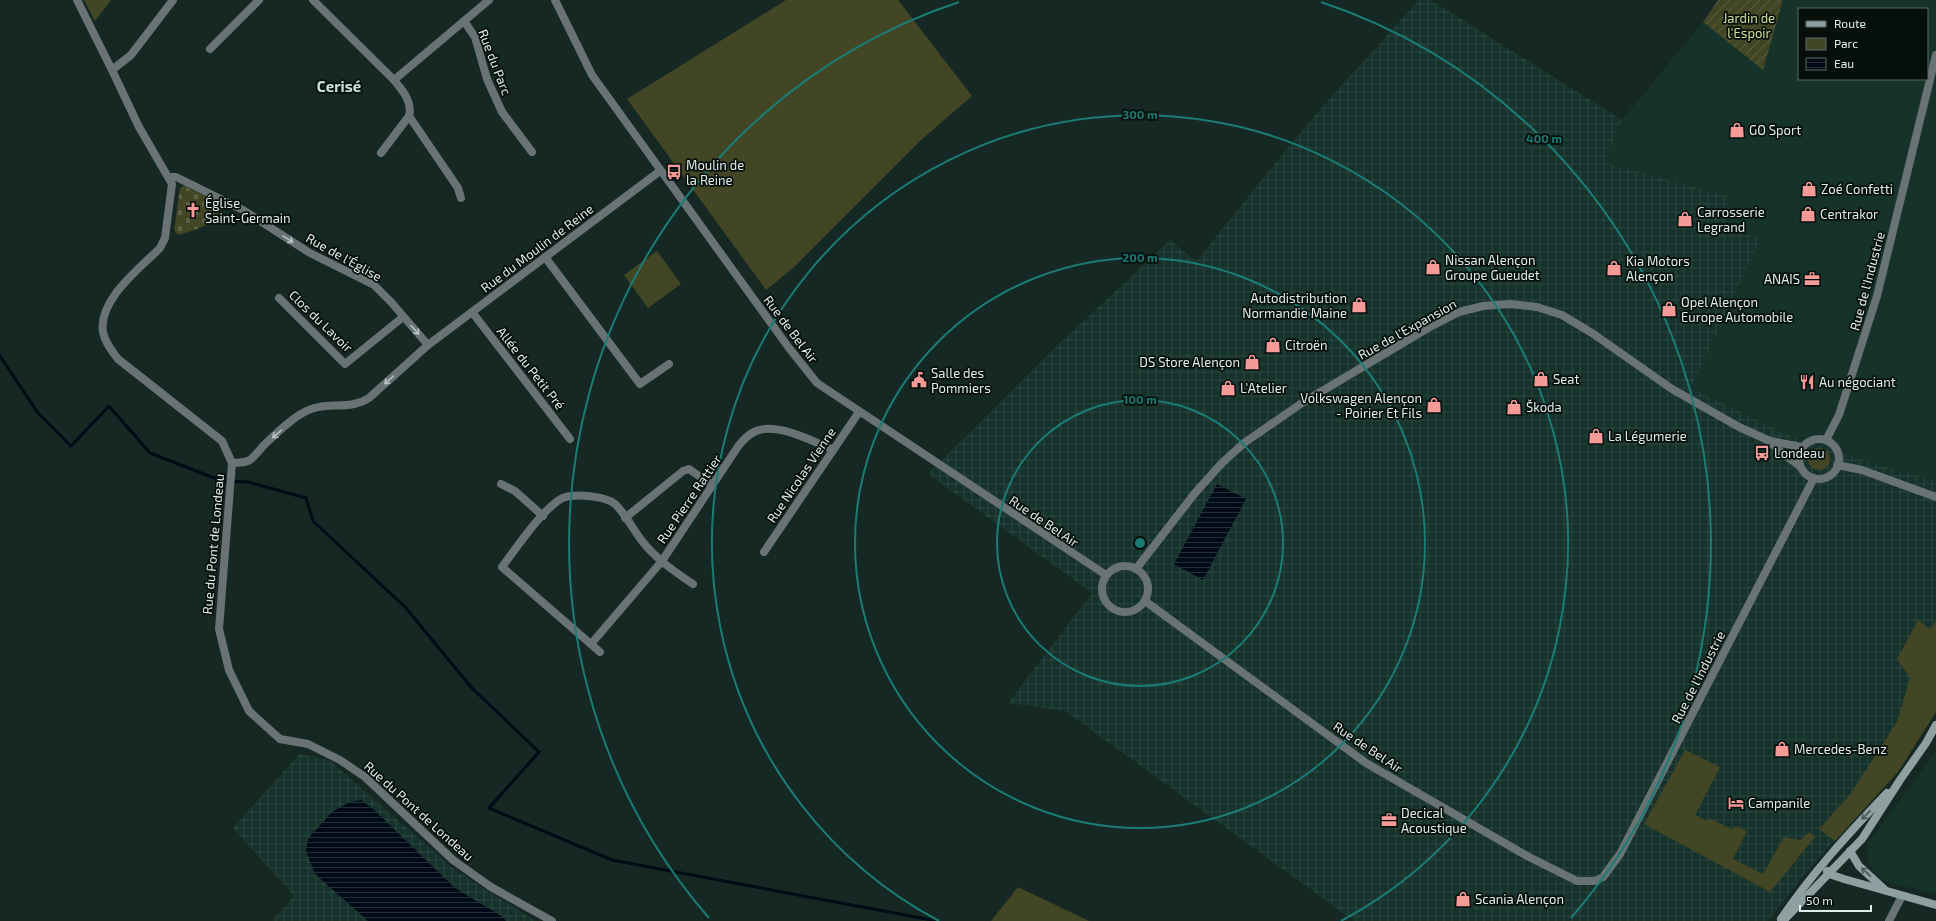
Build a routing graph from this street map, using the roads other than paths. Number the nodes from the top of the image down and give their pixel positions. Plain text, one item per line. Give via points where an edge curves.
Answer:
1 (77, 0) edge
2 (173, 0) edge
3 (259, 0) edge
4 (313, 0) edge
5 (489, 0) edge
6 (555, 0) edge
7 (464, 20) junction
8 (210, 49) dead end
9 (1936, 55) edge
10 (112, 70) junction
11 (394, 80) junction
12 (409, 116) junction
13 (532, 152) dead end
14 (381, 153) dead end
15 (660, 171) junction
16 (169, 177) junction
17 (461, 198) dead end
18 (545, 257) junction
19 (279, 298) dead end
20 (472, 312) junction
21 (404, 317) junction
22 (428, 345) junction
23 (669, 364) dead end
24 (859, 412) junction
25 (570, 439) dead end
26 (1826, 440) junction
27 (1770, 441) junction
28 (1802, 447) junction
29 (832, 449) junction
30 (232, 462) junction
31 (1837, 464) junction
32 (1800, 466) junction
33 (1814, 478) junction
34 (501, 484) dead end
35 (712, 485) junction
36 (1936, 497) edge
37 (543, 516) junction
38 (625, 518) junction
39 (764, 552) dead end
40 (662, 561) junction
41 (1136, 569) junction
42 (1106, 575) junction
43 (693, 584) dead end
44 (1145, 601) junction
45 (591, 644) junction
46 (600, 652) dead end
47 (1936, 725) edge
48 (1900, 780) junction
49 (1846, 836) junction
50 (1850, 851) junction
51 (1830, 874) junction
52 (1595, 882) joint
53 (1886, 891) junction
54 (1902, 896) junction
55 (1936, 905) edge
56 (552, 921) edge
57 (1779, 921) edge
58 (1783, 921) edge
59 (1889, 921) edge

1 - 10 street, Rue du Pont de Londeau
2 - 10 street via 131,55
3 - 8 street
4 - 11 street
5 - 7 street, Rue du Parc
6 - 15 street, Rue de Bel Air via 592,75
7 - 11 street, Rue du Parc
7 - 13 street, Rue du Parc via 475,37 487,79 502,112
9 - 26 street, Rue de l'Industrie via 1877,296 1839,415
10 - 16 street, Rue du Pont de Londeau via 139,127
11 - 12 street via 409,102
12 - 14 street
12 - 17 street via 458,188
15 - 18 street, Rue du Moulin de Reine
15 - 24 street, Rue de Bel Air via 812,377
16 -> 21 street, Rue de l'Église via 176,177 231,204 310,253 374,285
16 - 30 street, Rue du Pont de Londeau via 172,192 165,238 160,248 111,298 105,311 103,333 118,359 222,441
18 - 20 street, Rue du Moulin de Reine
18 - 23 street via 640,384
19 - 21 street, Clos du Lavoir via 345,364
20 - 22 street, Rue du Moulin de Reine
20 - 25 street, Allée du Petit Pré
21 -> 22 street, Rue de l'Église
22 -> 30 street, Rue du Moulin de Reine via 360,404 323,405 312,408 277,433 250,460 242,463
24 - 29 street, Rue Nicolas Vienne
24 - 42 street, Rue de Bel Air
26 - 28 street via 1813,440
26 - 31 street via 1835,448
27 - 28 street, Rue de l'Expansion
27 - 32 street
27 - 41 street, Rue de l'Expansion via 1672,390 1592,333 1562,315 1537,307 1510,304 1483,306 1459,312 1428,328 1302,403 1244,443 1195,493
28 - 32 street
29 - 35 street, Rue Pierre Rattier via 779,429 756,431 739,445
29 - 39 street, Rue Nicolas Vienne
30 - 56 street, Rue du Pont de Londeau via 219,629 229,670 249,711 280,738 308,744 340,760 365,777 453,860 491,887
31 - 33 street via 1831,474
31 - 36 street via 1862,470
32 - 33 street via 1803,472
33 - 52 street, Rue de l'Industrie via 1620,854 1603,877
34 - 37 street via 515,491
35 - 38 street via 689,469 683,471
35 - 40 street, Rue Pierre Rattier
37 - 38 street via 560,500 576,495 608,500 616,505
37 - 45 street via 502,567
38 - 40 street
40 - 43 street
40 - 45 street, Rue Pierre Rattier
41 - 42 street via 1117,567
41 - 44 street via 1148,585
42 - 44 street via 1102,589 1104,597 1114,609 1126,612 1134,610
44 - 52 street, Rue de Bel Air via 1366,763 1529,857 1577,881
45 - 46 street
47 - 48 main road
48 -> 49 main road
48 - 50 main road via 1862,839
49 - 51 main road via 1845,844 1824,868
49 - 57 main road via 1805,884
50 - 51 main road
53 -> 50 main road via 1859,866
51 - 53 main road
51 - 58 main road
53 - 54 main road
54 - 55 main road
54 - 59 street

